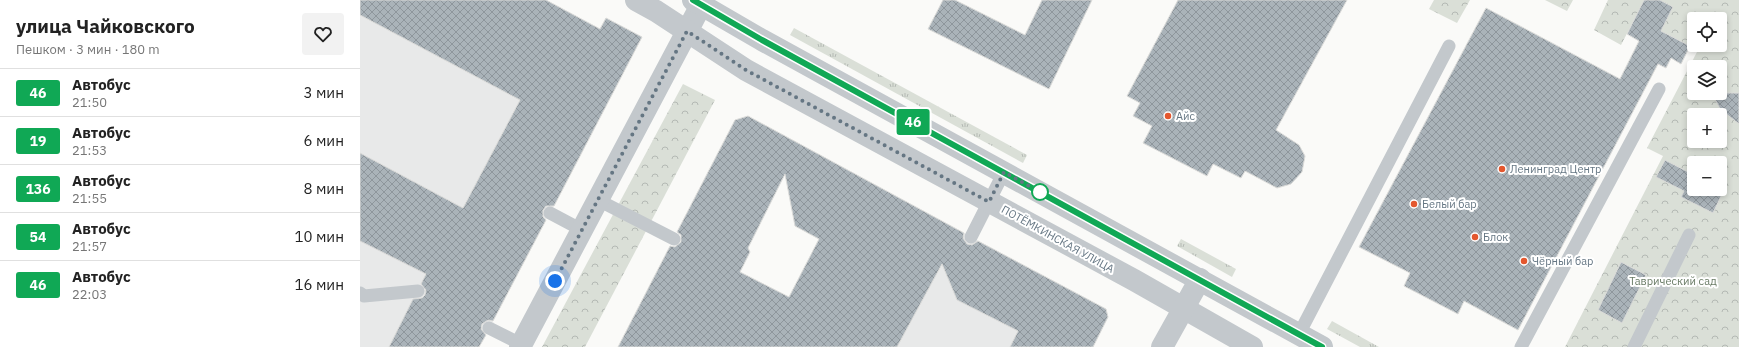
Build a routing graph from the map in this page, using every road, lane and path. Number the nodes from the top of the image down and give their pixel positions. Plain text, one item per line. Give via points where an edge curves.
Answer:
1 (636, 0) edge
2 (697, 2) edge
3 (687, 31) junction
4 (1449, 46) dead end
5 (1659, 89) dead end
6 (1004, 172) junction
7 (598, 200) junction
8 (989, 202) junction
9 (550, 213) dead end
10 (582, 230) junction
11 (1689, 235) dead end
12 (971, 237) dead end
13 (674, 239) dead end
14 (1200, 280) junction
15 (418, 291) dead end
16 (360, 293) edge
17 (1183, 309) junction
18 (489, 328) dead end
19 (1299, 334) junction
20 (521, 346) edge
21 (1162, 347) edge
22 (1252, 347) edge
23 (1322, 347) edge
24 (1521, 347) edge
25 (1634, 347) edge

1 - 3 street, ПОТЁМКИНСКАЯ УЛИЦА
2 - 3 street
2 - 6 street
3 - 7 street
3 - 8 street, ПОТЁМКИНСКАЯ УЛИЦА via 746,70
4 - 19 lane
5 - 24 lane
6 - 8 lane
6 - 14 street
7 - 10 street
7 - 13 lane
8 - 12 lane
8 - 17 street, ПОТЁМКИНСКАЯ УЛИЦА
9 - 10 lane
10 - 20 street
11 - 25 lane
14 - 17 street
14 - 19 street
15 - 16 lane via 364,296
17 - 21 street
17 - 22 street, ПОТЁМКИНСКАЯ УЛИЦА
18 - 20 lane
19 - 23 street

